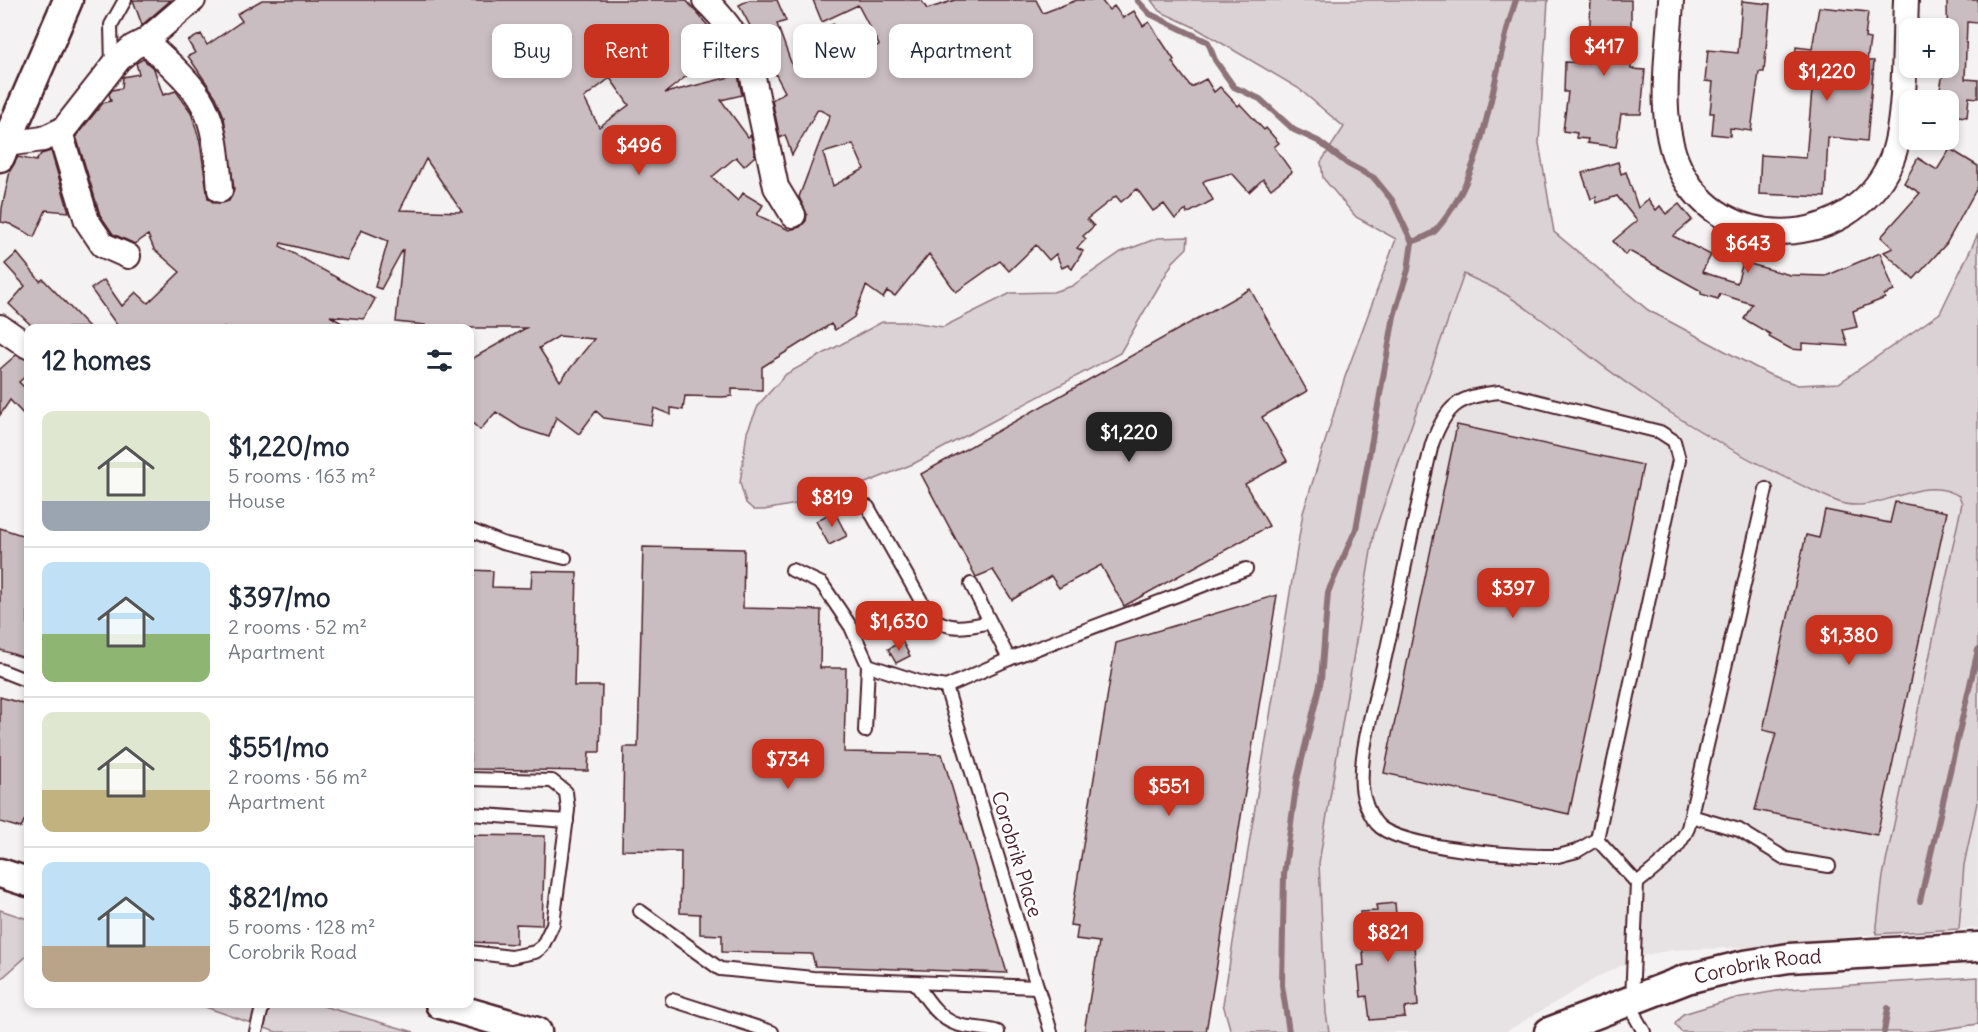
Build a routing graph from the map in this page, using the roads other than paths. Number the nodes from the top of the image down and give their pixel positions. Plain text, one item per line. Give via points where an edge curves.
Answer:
1 (68, 0) edge
2 (125, 0) edge
3 (193, 0) edge
4 (705, 0) edge
5 (1671, 0) edge
6 (1906, 0) edge
7 (145, 41) junction
8 (112, 67) junction
9 (60, 132) junction
10 (3, 151) edge
11 (220, 190) dead end
12 (793, 215) dead end
13 (128, 256) dead end
14 (0, 327) edge
15 (24, 343) edge
16 (1766, 489) dead end
17 (868, 507) dead end
18 (474, 532) edge
19 (565, 558) dead end
20 (1246, 569) dead end
21 (792, 570) dead end
22 (971, 585) dead end
23 (990, 622) junction
24 (1009, 659) junction
25 (868, 665) junction
26 (0, 670) edge
27 (24, 679) edge
28 (946, 687) junction
29 (865, 731) dead end
30 (474, 778) edge
31 (474, 814) edge
32 (1691, 816) junction
33 (567, 820) junction
34 (1597, 839) junction
35 (1829, 866) dead end
36 (0, 873) edge
37 (24, 881) edge
38 (1637, 883) junction
39 (640, 911) dead end
40 (1978, 947) edge
41 (474, 952) edge
42 (916, 984) junction
43 (1037, 987) junction
44 (672, 1000) dead end
45 (1632, 1000) junction
46 (262, 1008) edge
47 (454, 1008) edge
48 (256, 1032) edge
49 (537, 1032) edge
50 (772, 1032) edge
51 (998, 1032) edge
52 (1051, 1032) edge
53 (1549, 1032) edge
54 (1644, 1032) edge

1 - 10 street
2 - 8 lane via 111,25
3 - 7 street
4 - 12 street via 745,51 776,187
5 - 6 street via 1668,125 1679,167 1689,185 1719,213 1740,224 1790,232 1816,227 1850,213 1866,198 1890,162 1902,91
7 - 8 street
7 - 11 street via 202,98 212,120
8 - 9 street
9 - 10 street
9 - 13 street via 87,221 103,245
14 - 15 street
16 - 32 lane
17 - 23 lane via 929,615 937,622 957,627
18 - 19 lane via 502,543
20 - 24 lane
21 - 25 lane via 822,584 851,627
22 - 23 lane
23 - 24 lane
24 - 28 lane
25 - 28 lane
25 - 29 lane
26 - 27 lane
28 - 43 lane, Corobrik Place
30 - 33 lane via 558,783 568,800
31 - 33 lane
32 - 35 lane via 1739,830 1786,859
32 - 38 lane via 1678,847
33 - 41 lane via 552,924 542,947 511,957
34 - 34 lane via 1558,856 1430,844 1387,833 1376,824 1362,788 1367,743 1432,444 1440,420 1456,403 1475,394 1500,392 1626,421 1660,432 1674,441 1677,450 1674,491
34 - 38 lane
36 - 37 street
38 - 45 lane
39 - 42 lane via 720,969
40 - 45 street, Corobrik Road via 1789,958 1687,979
42 - 43 lane
42 - 51 lane via 948,1020
43 - 52 lane, Corobrik Place
44 - 50 lane
45 - 53 street, Corobrik Road
45 - 54 lane
46 - 48 lane
47 - 49 street

